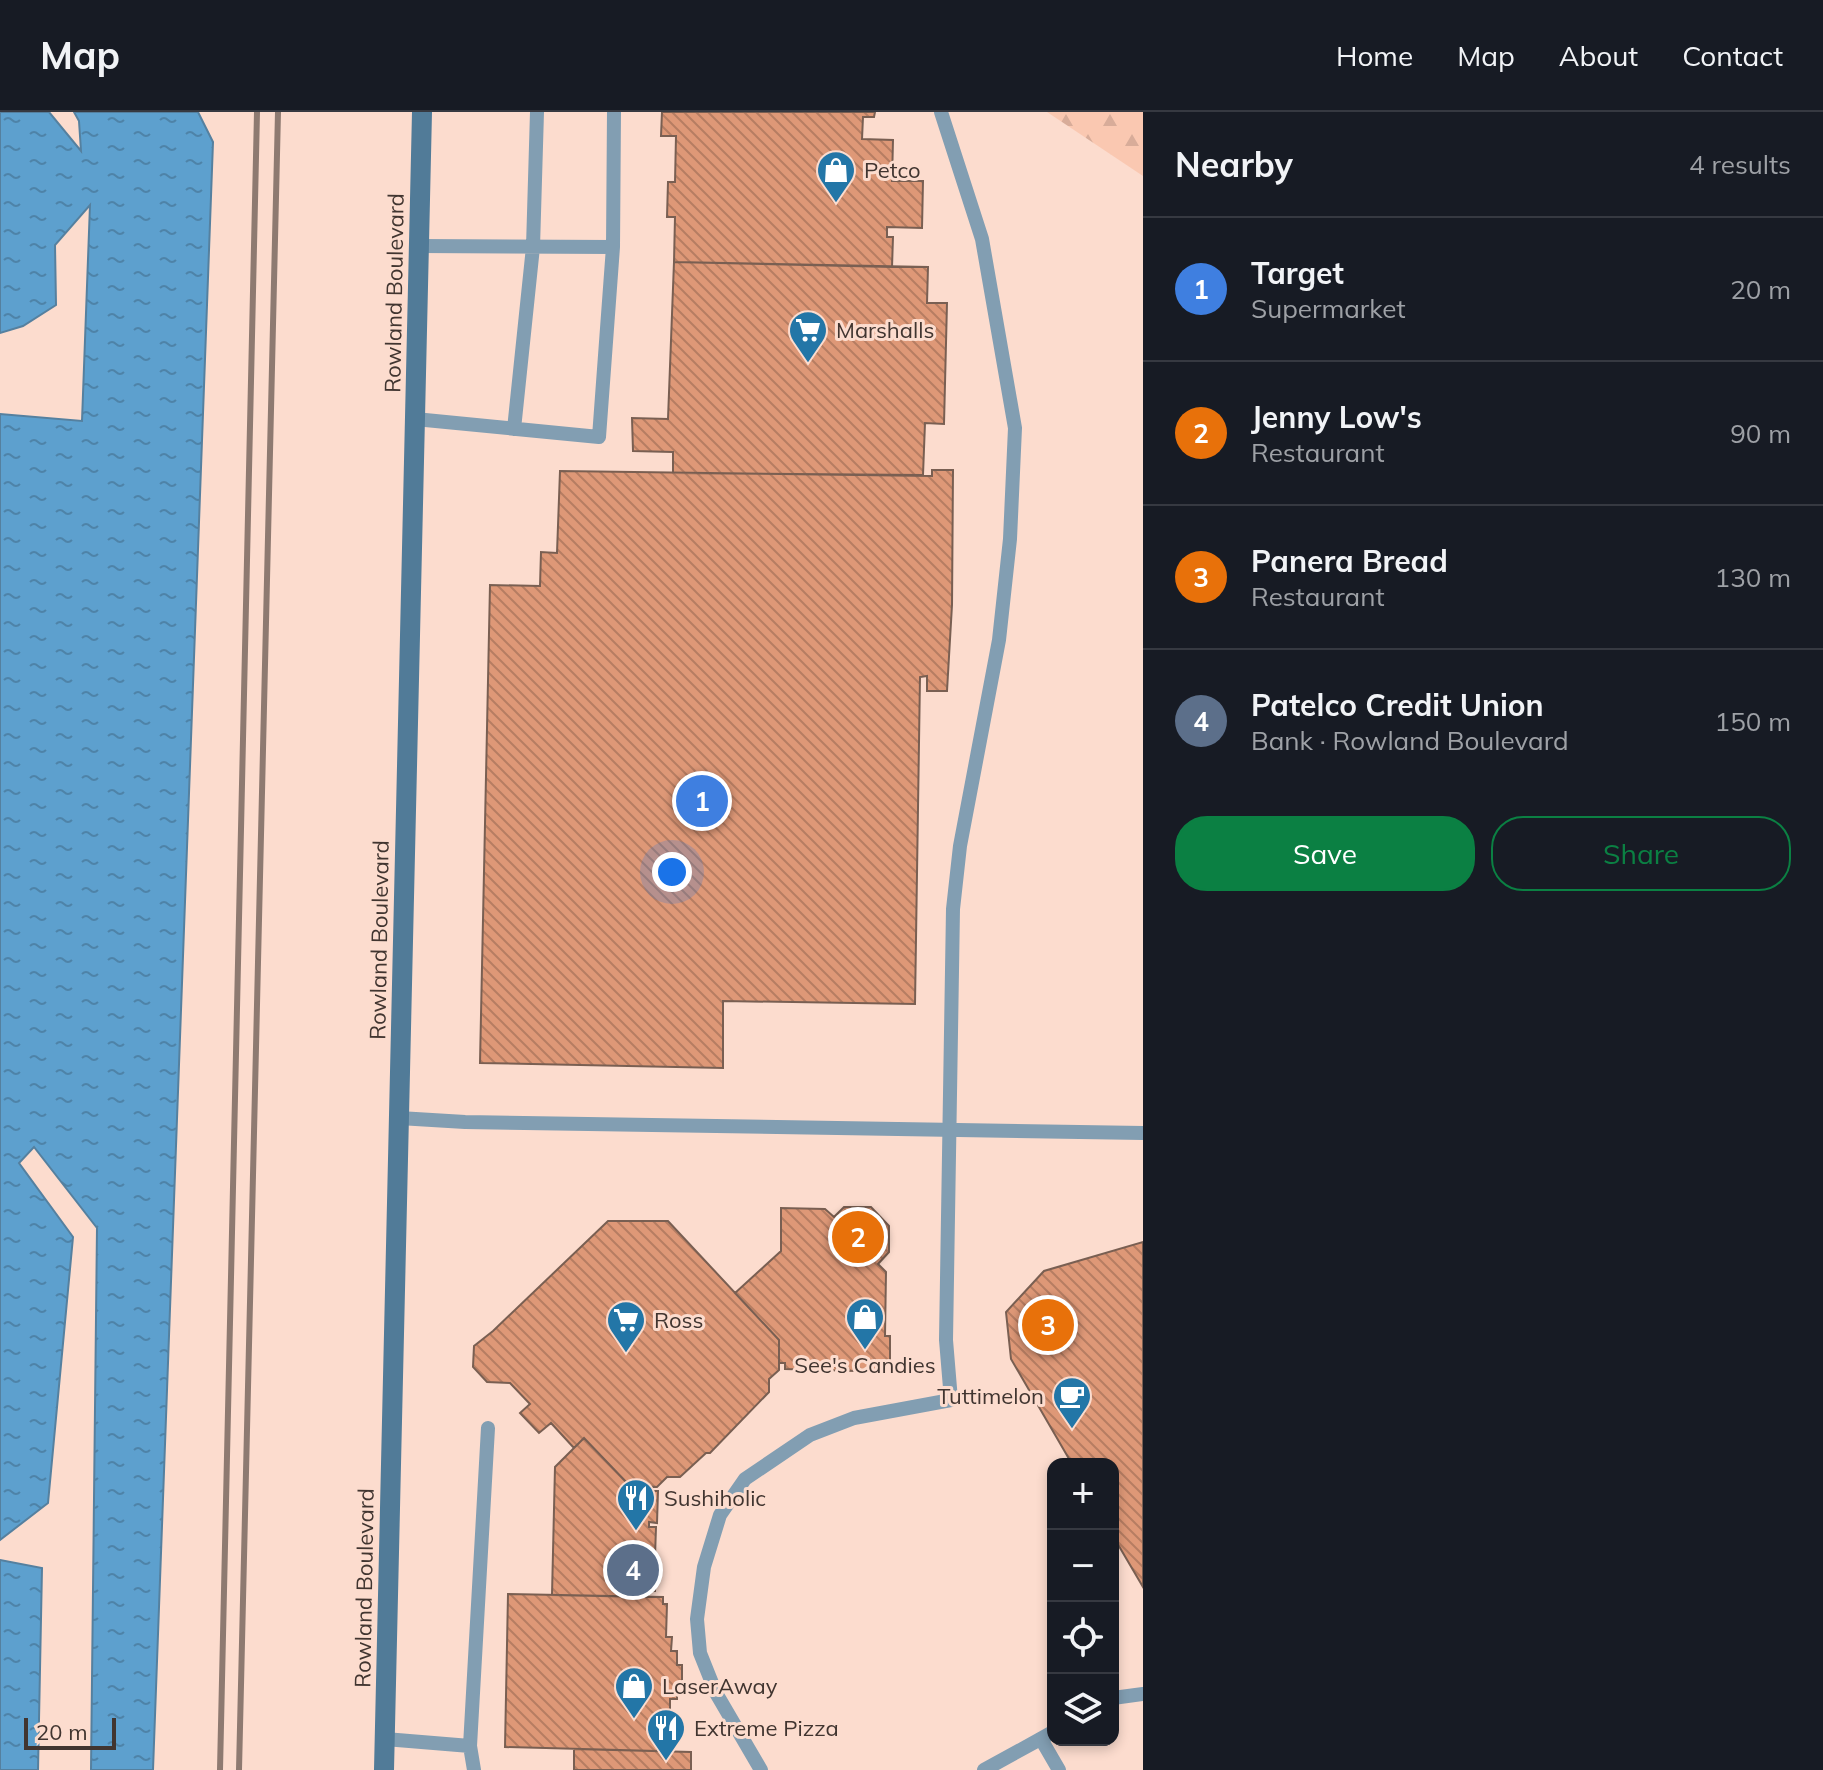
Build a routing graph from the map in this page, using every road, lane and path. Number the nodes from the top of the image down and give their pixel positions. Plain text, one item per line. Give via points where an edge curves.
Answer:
1 (422, 112) edge
2 (537, 112) edge
3 (614, 112) edge
4 (941, 112) edge
5 (419, 246) junction
6 (533, 247) junction
7 (613, 247) junction
8 (415, 419) junction
9 (514, 429) junction
10 (399, 1118) junction
11 (949, 1128) junction
12 (1143, 1133) edge
13 (488, 1428) dead end
14 (1143, 1694) edge
15 (1119, 1697) edge
16 (1047, 1735) edge
17 (385, 1739) junction
18 (470, 1746) junction
19 (1051, 1746) edge
20 (384, 1770) edge
21 (474, 1770) edge
22 (761, 1770) edge
23 (984, 1770) edge
24 (1059, 1770) edge

1 - 5 street, Rowland Boulevard
2 - 6 lane
3 - 7 lane
4 - 11 lane via 982,239 1015,428 999,640 953,909
5 - 6 lane
5 - 8 street, Rowland Boulevard
6 - 7 lane
6 - 9 lane
7 - 9 lane via 599,437
8 - 9 lane
8 - 10 street, Rowland Boulevard
10 - 11 lane
10 - 17 street, Rowland Boulevard
11 - 12 lane
11 - 22 lane via 946,1340 951,1400 854,1418 810,1435 745,1479 720,1515 708,1554 697,1619 700,1653 716,1693
13 - 18 lane
14 - 15 lane
16 - 23 lane
17 - 18 lane
17 - 20 street, Rowland Boulevard
18 - 21 lane
19 - 24 lane

